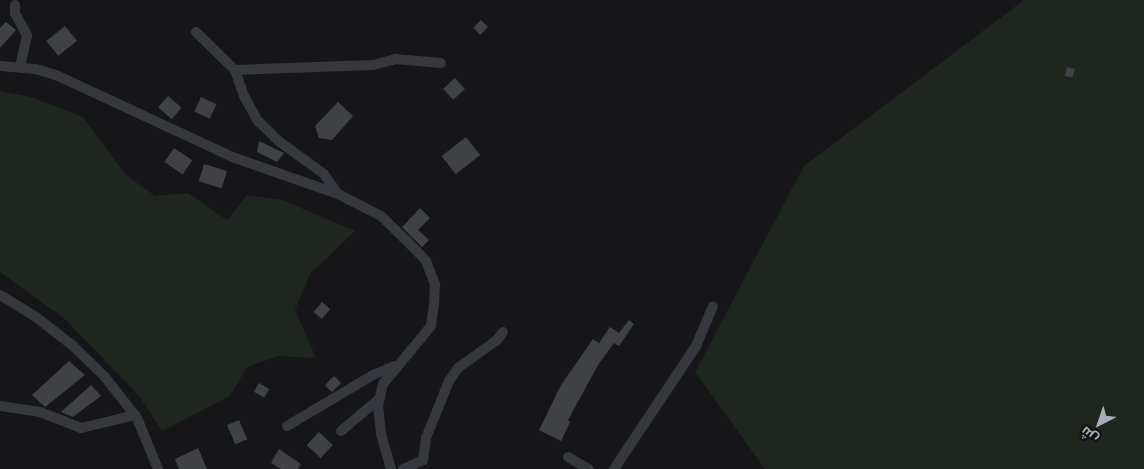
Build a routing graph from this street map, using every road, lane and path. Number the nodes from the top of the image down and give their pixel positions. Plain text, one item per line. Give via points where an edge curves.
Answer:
1 (15, 4) dead end
2 (196, 32) dead end
3 (441, 63) dead end
4 (0, 66) edge
5 (20, 67) junction
6 (235, 70) junction
7 (338, 194) junction
8 (0, 295) edge
9 (713, 306) dead end
10 (502, 332) dead end
11 (395, 366) junction
12 (380, 398) junction
13 (0, 406) edge
14 (135, 415) junction
15 (287, 426) dead end
16 (341, 432) dead end
17 (568, 457) dead end
18 (158, 469) edge
19 (392, 469) edge
20 (403, 469) edge
21 (589, 469) edge
22 (614, 469) edge

1 - 5 street via 15,13 27,36
2 - 6 street
3 - 6 street via 394,59 372,65
4 - 5 street
5 - 7 street via 56,75 235,158
6 - 7 street via 258,121 280,142 324,174
7 - 11 street via 381,216 426,262 435,285 431,326
8 - 14 street via 36,316 72,345 105,377
9 - 22 street via 696,346
10 - 20 street via 497,340 458,368 449,381 426,438 423,460
11 - 12 street via 383,384
11 - 15 street via 372,375
12 - 16 street
12 - 19 street via 381,434
13 - 14 street via 40,412 81,428
14 - 18 street via 150,442
17 - 21 street

